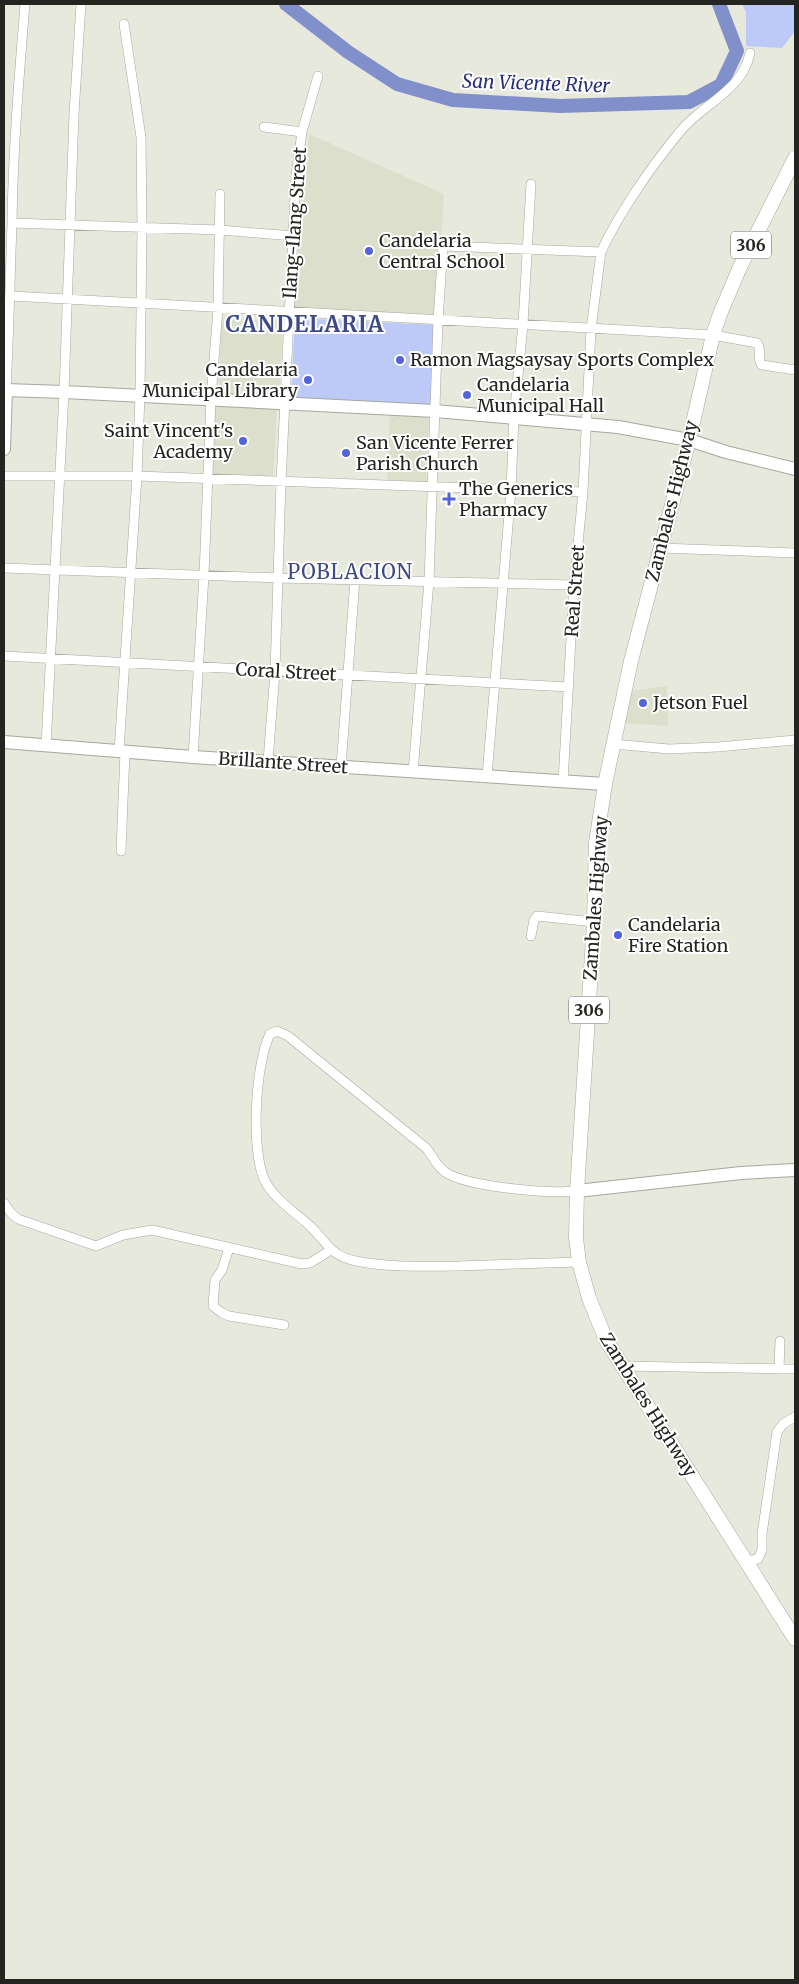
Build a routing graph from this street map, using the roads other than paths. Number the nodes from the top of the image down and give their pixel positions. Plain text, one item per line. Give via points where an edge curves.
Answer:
1 (25, 4) edge
2 (81, 4) edge
3 (124, 24) dead end
4 (750, 53) dead end
5 (318, 76) dead end
6 (264, 127) dead end
7 (302, 132) junction
8 (795, 158) edge
9 (532, 184) dead end
10 (220, 194) dead end
11 (12, 223) junction
12 (69, 224) junction
13 (142, 228) junction
14 (220, 230) junction
15 (294, 236) junction
16 (528, 249) junction
17 (601, 252) junction
18 (11, 296) junction
19 (68, 298) junction
20 (141, 304) junction
21 (218, 308) junction
22 (290, 312) junction
23 (438, 321) junction
24 (523, 324) junction
25 (591, 329) junction
26 (713, 335) junction
27 (6, 356) edge
28 (795, 370) edge
29 (6, 390) junction
30 (64, 392) junction
31 (140, 394) junction
32 (212, 399) junction
33 (284, 403) junction
34 (435, 411) junction
35 (514, 417) junction
36 (587, 424) junction
37 (689, 440) junction
38 (4, 449) edge
39 (795, 469) edge
40 (4, 476) edge
41 (59, 476) junction
42 (137, 476) junction
43 (209, 479) junction
44 (281, 482) junction
45 (433, 487) junction
46 (511, 490) junction
47 (583, 492) junction
48 (661, 548) junction
49 (795, 553) edge
50 (4, 568) edge
51 (55, 570) junction
52 (131, 572) junction
53 (204, 575) junction
54 (279, 578) junction
55 (355, 580) junction
56 (429, 581) junction
57 (502, 584) junction
58 (574, 585) junction
59 (4, 656) edge
60 (50, 658) junction
61 (125, 662) junction
62 (199, 666) junction
63 (275, 672) junction
64 (349, 675) junction
65 (420, 678) junction
66 (495, 683) junction
67 (569, 687) junction
68 (795, 740) edge
69 (4, 742) edge
70 (613, 744) junction
71 (46, 746) junction
72 (122, 752) junction
73 (193, 757) junction
74 (268, 761) junction
75 (341, 767) junction
76 (412, 772) junction
77 (487, 776) junction
78 (563, 782) junction
79 (605, 784) junction
80 (120, 851) dead end
81 (594, 922) junction
82 (530, 936) dead end
83 (795, 1170) edge
84 (576, 1191) junction
85 (4, 1203) edge
86 (229, 1248) junction
87 (331, 1250) junction
88 (579, 1262) junction
89 (284, 1325) dead end
90 (780, 1341) dead end
91 (622, 1366) junction
92 (779, 1369) junction
93 (795, 1369) edge
94 (795, 1417) edge
95 (747, 1561) junction
96 (795, 1639) edge

1 - 11 street via 17,95
2 - 12 street
3 - 13 street via 141,138
4 - 17 street via 742,77 690,119 678,134 624,211
5 - 7 street, Ilang-Ilang Street
6 - 7 street
7 - 15 street, Ilang-Ilang Street via 296,175
8 - 26 main road, Zambales Highway / 306 via 740,267
9 - 16 street
10 - 14 street
11 - 12 street
11 - 18 street
12 - 13 street
12 - 19 street
13 - 14 street
13 - 20 street
14 - 15 street
14 - 21 street
15 - 22 street, Ilang-Ilang Street
16 - 17 street
16 - 23 street via 443,246
16 - 24 street
17 - 25 street, Real Street
18 - 19 street
18 - 27 street
19 - 20 street
19 - 30 street
20 - 21 street
20 - 31 street
21 - 22 street
21 - 32 street
22 - 23 street
22 - 33 street, Ilang-Ilang Street
23 - 24 street
23 - 34 street
24 - 25 street
24 - 35 street
25 - 26 street
25 - 36 street, Real Street
26 - 28 street via 757,343 762,365
26 - 37 main road, Zambales Highway / 306
27 - 29 street
29 - 30 street
29 - 38 street
30 - 31 street
30 - 41 street
31 - 32 street
31 - 42 street
32 - 33 street
32 - 43 street
33 - 34 street
33 - 44 street, Ilang-Ilang Street
34 - 35 street
34 - 45 street
35 - 36 street
35 - 46 street
36 - 37 street
36 - 47 street, Real Street
37 - 39 street
37 - 48 main road, Zambales Highway / 306
40 - 41 street
41 - 42 street
41 - 51 street
42 - 43 street
42 - 52 street
43 - 44 street
43 - 53 street
44 - 45 street
44 - 54 street, Ilang-Ilang Street
45 - 46 street
45 - 56 street
46 - 47 street
46 - 57 street
47 - 58 street, Real Street
48 - 49 street
48 - 70 main road, Zambales Highway / 306
50 - 51 street
51 - 52 street
51 - 60 street
52 - 53 street
52 - 61 street
53 - 54 street
53 - 62 street
54 - 55 street
54 - 63 street, Ilang-Ilang Street
55 - 56 street
55 - 64 street
56 - 57 street
56 - 65 street
57 - 58 street
57 - 66 street
58 - 67 street, Real Street
59 - 60 street, Coral Street
60 - 61 street, Coral Street
60 - 71 street
61 - 62 street, Coral Street
61 - 72 street
62 - 63 street, Coral Street
62 - 73 street
63 - 64 street, Coral Street
63 - 74 street, Ilang-Ilang Street
64 - 65 street, Coral Street
64 - 75 street
65 - 66 street, Coral Street
65 - 76 street
66 - 67 street, Coral Street
66 - 77 street
67 - 78 street, Real Street
68 - 70 street via 669,749
69 - 71 street, Brillante Street
70 - 79 main road, Zambales Highway / 306
71 - 72 street, Brillante Street
72 - 73 street, Brillante Street
72 - 80 street
73 - 74 street, Brillante Street
74 - 75 street, Brillante Street
75 - 76 street, Brillante Street
76 - 77 street, Brillante Street
77 - 78 street, Brillante Street
78 - 79 street, Brillante Street
79 - 81 main road, Zambales Highway / 306 via 596,843
81 - 82 street via 537,916
81 - 84 main road, Zambales Highway / 306
83 - 84 street
84 - 87 street via 486,1184 446,1172 421,1144 288,1036 274,1031 267,1039 256,1103 261,1168 272,1191 311,1226
84 - 88 main road, Zambales Highway / 306
85 - 86 street via 18,1219 96,1246 123,1235 152,1230
86 - 87 street via 302,1264 310,1263
86 - 89 street via 215,1280 213,1301 216,1309 229,1316
87 - 88 street via 356,1261 403,1267
88 - 91 main road, Zambales Highway / 306 via 596,1320
90 - 92 street
91 - 92 street
91 - 95 main road, Zambales Highway / 306
92 - 93 street
94 - 95 street via 777,1432 762,1554 758,1559
95 - 96 main road, Zambales Highway / 306

